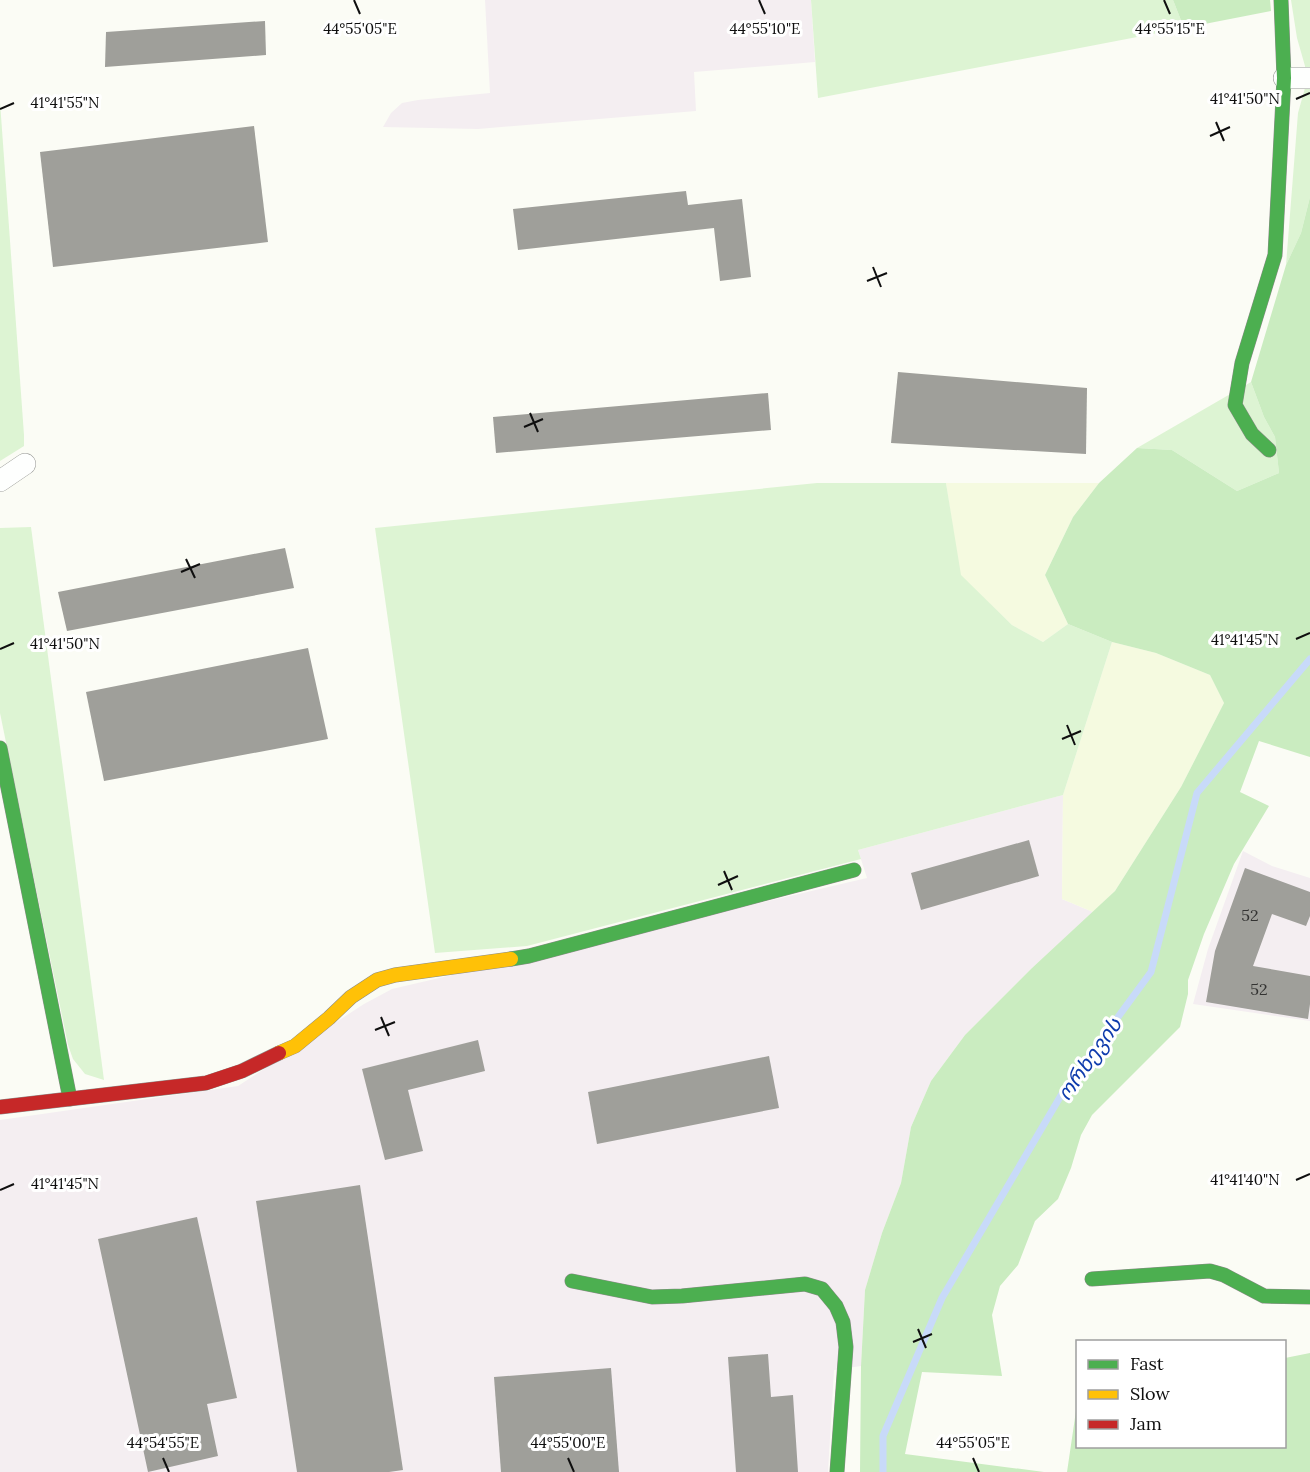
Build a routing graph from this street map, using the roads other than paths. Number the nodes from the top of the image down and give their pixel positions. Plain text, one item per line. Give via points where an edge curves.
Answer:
1 (1281, 0) edge
2 (1284, 78) junction
3 (1310, 78) edge
4 (1269, 450) dead end
5 (25, 464) dead end
6 (0, 481) edge
7 (0, 748) edge
8 (854, 870) dead end
9 (70, 1099) junction
10 (0, 1107) edge
11 (1092, 1279) dead end
12 (572, 1281) dead end
13 (1310, 1297) edge
14 (837, 1472) edge

1 - 2 street
2 - 3 street
2 - 4 street via 1275,255 1242,363 1235,405 1252,434
5 - 6 street
7 - 9 street
8 - 9 street via 529,956 377,980 351,997 295,1046 242,1071 206,1083
9 - 10 street
11 - 13 street via 1210,1271 1264,1296
12 - 14 street via 652,1297 805,1284 822,1289 840,1314 846,1347

